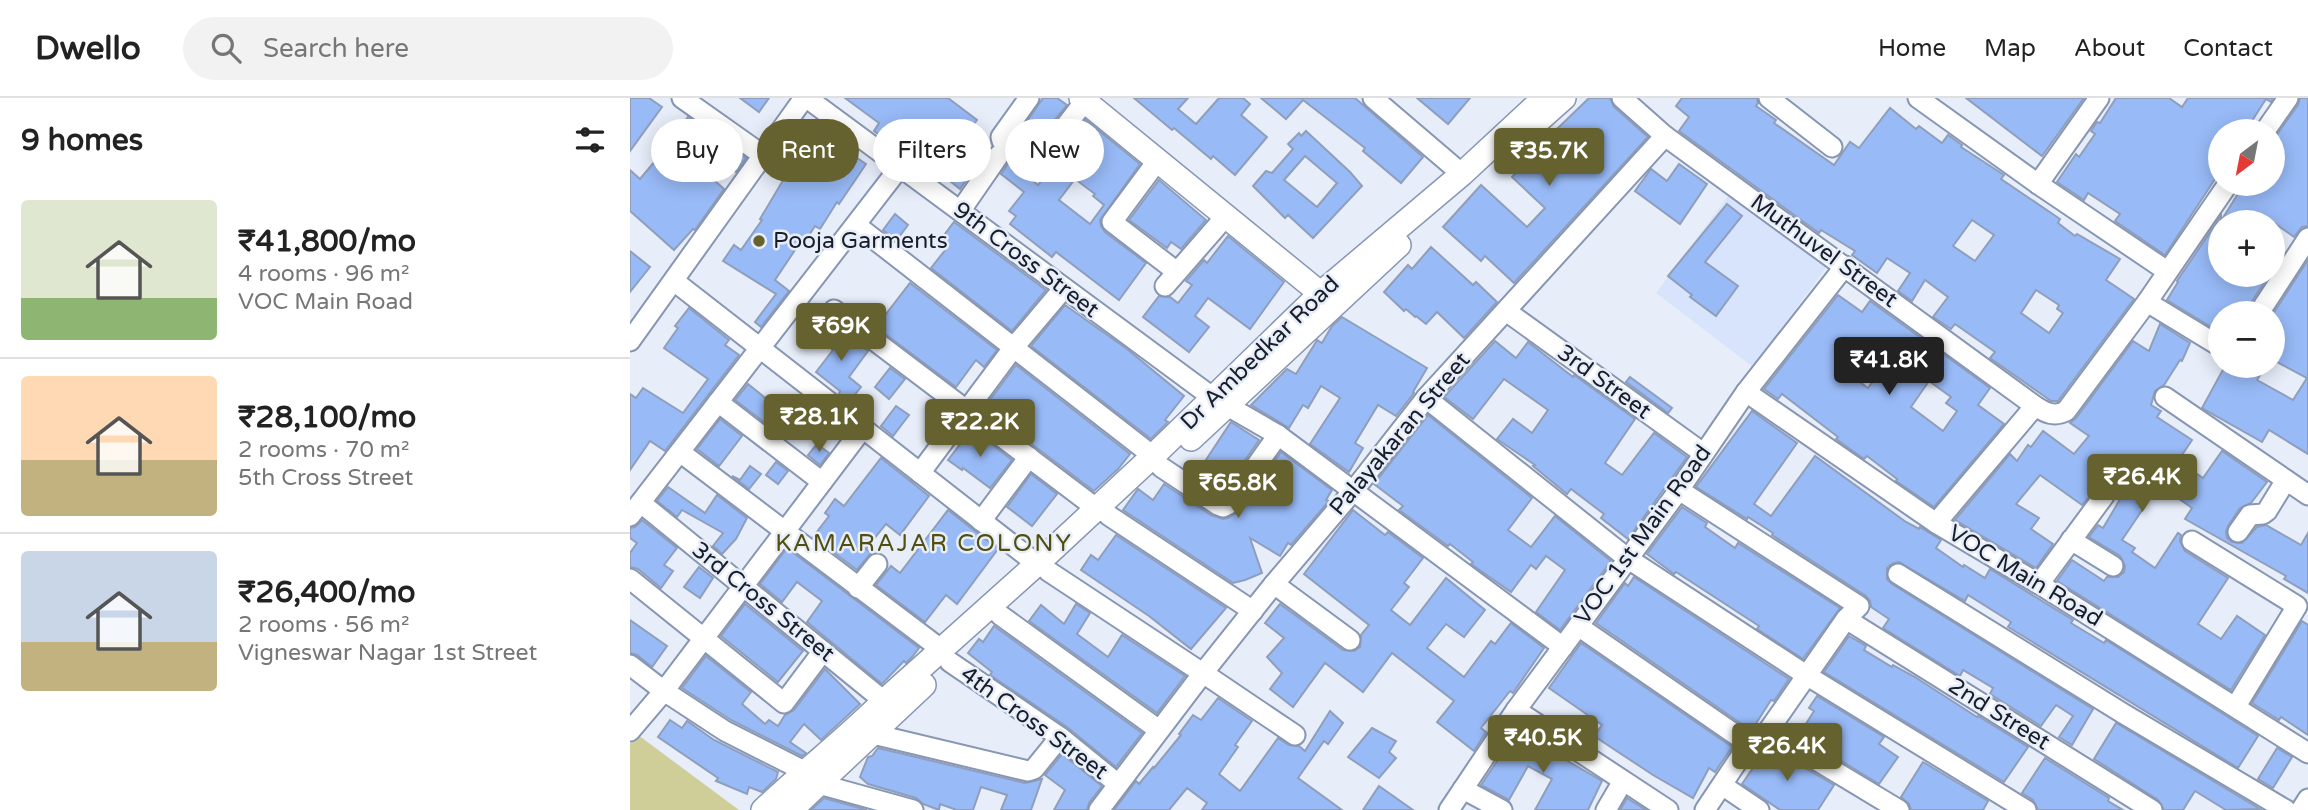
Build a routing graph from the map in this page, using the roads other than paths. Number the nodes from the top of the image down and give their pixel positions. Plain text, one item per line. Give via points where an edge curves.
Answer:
1 (682, 98) edge
2 (805, 98) edge
3 (1029, 98) edge
4 (1373, 98) edge
5 (1544, 98) edge
6 (1564, 98) edge
7 (1769, 98) edge
8 (1918, 98) edge
9 (2099, 98) edge
10 (2288, 98) edge
11 (1077, 102) edge
12 (1633, 102) edge
13 (790, 119) edge
14 (2273, 119) edge
15 (1665, 136) junction
16 (1832, 146) dead end
17 (873, 147) edge
18 (757, 151) edge
19 (999, 155) dead end
20 (1158, 160) junction
21 (757, 166) edge
22 (1462, 174) junction
23 (889, 182) edge
24 (921, 182) edge
25 (2038, 184) junction
26 (2220, 196) edge
27 (961, 210) junction
28 (1226, 216) junction
29 (856, 225) junction
30 (2308, 238) edge
31 (1845, 265) junction
32 (2167, 271) junction
33 (674, 281) junction
34 (1064, 288) junction
35 (1328, 299) junction
36 (2267, 301) edge
37 (2147, 302) junction
38 (834, 310) dead end
39 (1506, 311) junction
40 (2208, 339) edge
41 (630, 341) edge
42 (1014, 347) junction
43 (760, 348) junction
44 (1746, 393) junction
45 (2165, 397) dead end
46 (1426, 398) junction
47 (1219, 401) junction
48 (718, 402) junction
49 (2035, 406) junction
50 (967, 410) junction
51 (863, 428) junction
52 (1278, 435) junction
53 (680, 452) junction
54 (1703, 453) junction
55 (1029, 457) junction
56 (1157, 461) junction
57 (920, 473) junction
58 (822, 481) junction
59 (2286, 481) junction
60 (1354, 490) junction
61 (1679, 490) junction
62 (2308, 495) edge
63 (2104, 496) dead end
64 (635, 510) edge
65 (1102, 512) junction
66 (981, 521) junction
67 (1936, 523) junction
68 (784, 532) junction
69 (2238, 532) dead end
70 (2071, 540) junction
71 (2192, 541) dead end
72 (1627, 558) junction
73 (877, 564) dead end
74 (2113, 566) dead end
75 (1043, 567) junction
76 (1898, 574) dead end
77 (630, 579) edge
78 (1275, 584) junction
79 (2039, 584) junction
80 (743, 586) junction
81 (858, 588) junction
82 (2303, 609) edge
83 (1253, 611) junction
84 (1852, 613) junction
85 (1000, 615) junction
86 (1578, 626) junction
87 (704, 638) junction
88 (1350, 640) dead end
89 (1563, 648) junction
90 (823, 651) junction
91 (946, 656) junction
92 (630, 665) edge
93 (1204, 674) junction
94 (1806, 675) junction
95 (664, 691) junction
96 (884, 701) junction
97 (2236, 706) junction
98 (1516, 710) junction
99 (630, 730) edge
100 (1159, 730) junction
101 (1768, 732) junction
102 (873, 734) junction
103 (1295, 735) dead end
104 (1060, 737) junction
105 (1749, 744) junction
106 (2308, 753) edge
107 (812, 778) junction
108 (1623, 781) junction
109 (1118, 784) junction
110 (1722, 785) junction
111 (1463, 789) junction
112 (2300, 808) edge
113 (763, 810) edge
114 (791, 810) edge
115 (913, 810) edge
116 (1099, 810) edge
117 (1449, 810) edge
118 (1502, 810) edge
119 (1606, 810) edge
120 (1668, 810) edge
121 (1704, 810) edge
122 (1759, 810) edge
123 (1899, 810) edge
124 (2026, 810) edge
125 (2152, 810) edge

1 - 18 street
2 - 13 street
2 - 17 street, 9th Cross Street
3 - 11 street via 1001,136 1033,161 1040,159
4 - 22 street
5 - 22 main road, Dr Ambedkar Road
6 - 35 main road, Dr Ambedkar Road via 1417,229
7 - 16 street
8 - 25 street
9 - 25 street
10 - 14 street
11 - 20 main road
12 - 15 street, Muthuvel Street
15 - 31 street, Muthuvel Street
15 - 39 street, Palayakaran Street
19 - 27 street
20 - 28 main road
20 - 28 street via 1112,222 1171,279
21 - 33 street
22 - 35 main road, Dr Ambedkar Road
23 - 29 street
24 - 27 street, 9th Cross Street
25 - 32 street
26 - 32 street
27 - 34 street, 9th Cross Street
28 - 35 main road
29 - 42 street
29 - 43 street
30 - 36 street
31 - 44 street, VOC 1st Main Road
31 - 49 street, Muthuvel Street
32 - 37 street
33 - 41 street
33 - 43 street
34 - 42 street
34 - 47 street, 9th Cross Street
35 - 47 main road, Dr Ambedkar Road
37 - 40 street
37 - 49 street, Muthuvel Street via 2066,411 2050,414
38 - 50 street
39 - 46 street, Palayakaran Street
39 - 54 street, 3rd Street
42 - 50 street
42 - 56 street
43 - 48 street
43 - 51 street
44 - 54 street, VOC 1st Main Road
44 - 67 street, VOC Main Road
45 - 59 street
46 - 60 street, Palayakaran Street
46 - 72 street
47 - 52 street, 9th Cross Street
47 - 56 main road, Dr Ambedkar Road
48 - 53 street
48 - 58 street
49 - 67 street
50 - 55 street
50 - 57 street
51 - 57 street
51 - 58 street
52 - 56 street via 1223,507
52 - 60 street, 9th Cross Street
53 - 64 street
53 - 68 street, 4th Cross Street
54 - 61 street, VOC 1st Main Road
55 - 65 street
55 - 66 street
56 - 65 main road, Dr Ambedkar Road
57 - 66 street
58 - 68 street
59 - 62 street
59 - 69 street via 2267,511 2250,514
60 - 78 street, Palayakaran Street
60 - 89 street, 9th Cross Street
61 - 72 street, VOC 1st Main Road
61 - 84 street
63 - 70 street
64 - 80 street, 3rd Cross Street
65 - 75 main road, Dr Ambedkar Road
65 - 83 street
66 - 75 street
67 - 79 street, VOC Main Road
68 - 80 street
68 - 81 street, 4th Cross Street
70 - 74 street
70 - 79 street
71 - 82 street
72 - 86 street, VOC 1st Main Road
72 - 94 street
73 - 81 street
75 - 85 main road, Dr Ambedkar Road
75 - 91 main road, Dr Ambedkar Road
75 - 93 street
76 - 112 street via 2124,714
77 - 87 street
78 - 83 street, Palayakaran Street
78 - 88 street
79 - 97 street, VOC Main Road
80 - 87 street
80 - 90 street, 3rd Cross Street
81 - 91 street, 4th Cross Street
82 - 97 street
83 - 93 street, Palayakaran Street
84 - 94 street
84 - 125 street, 2nd Street
85 - 91 main road, Dr Ambedkar Road
85 - 100 street
86 - 89 street, VOC 1st Main Road
86 - 105 street
87 - 90 street via 784,703
87 - 95 street
89 - 98 street, VOC 1st Main Road
90 - 96 street, 3rd Cross Street
91 - 96 main road, Dr Ambedkar Road
91 - 102 main road, Dr Ambedkar Road
91 - 104 street, 4th Cross Street
92 - 95 street
93 - 100 street, Palayakaran Street
93 - 103 street
94 - 101 street
94 - 124 street
95 - 99 street
95 - 107 street via 725,731
96 - 107 main road, Dr Ambedkar Road
97 - 106 street, VOC Main Road
98 - 108 street
98 - 111 street, VOC 1st Main Road
100 - 109 street, Palayakaran Street
101 - 105 street
101 - 123 street
102 - 104 street via 1028,771
102 - 107 main road, Dr Ambedkar Road
104 - 109 street, 4th Cross Street
105 - 110 street
107 - 113 main road, Dr Ambedkar Road
107 - 114 main road, Dr Ambedkar Road
107 - 115 street
108 - 119 street
108 - 120 street
109 - 116 street, Palayakaran Street
110 - 121 street
110 - 122 street
111 - 117 street, VOC 1st Main Road
111 - 118 street

